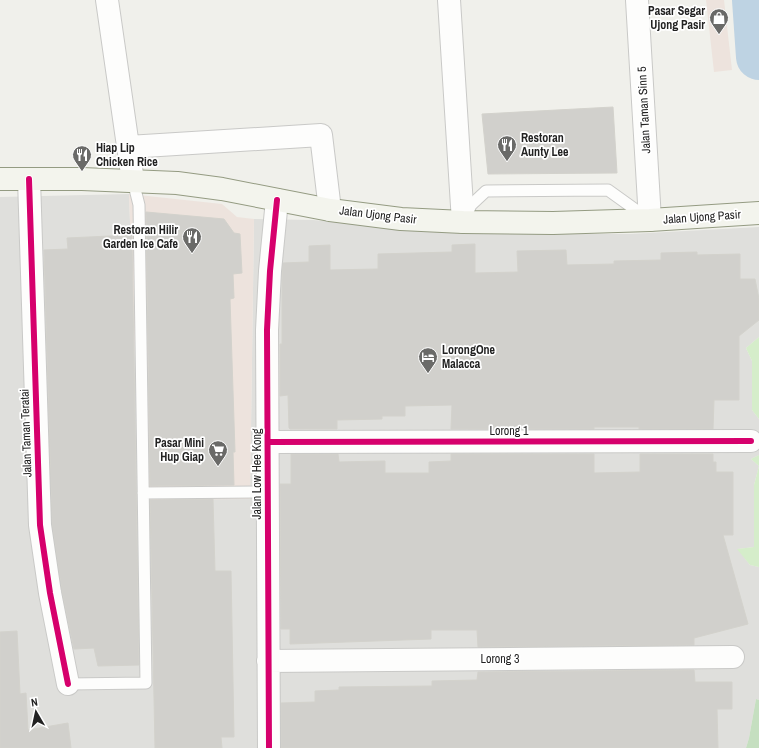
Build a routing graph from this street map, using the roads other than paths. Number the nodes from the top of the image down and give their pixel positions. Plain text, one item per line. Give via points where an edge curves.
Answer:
1 (107, 0) edge
2 (449, 0) edge
3 (637, 0) edge
4 (128, 147) junction
5 (0, 179) edge
6 (29, 179) junction
7 (133, 181) junction
8 (278, 200) junction
9 (330, 210) junction
10 (751, 214) edge
11 (650, 220) junction
12 (463, 222) junction
13 (751, 441) dead end
14 (268, 442) junction
15 (268, 492) junction
16 (143, 493) junction
17 (733, 657) dead end
18 (268, 661) junction
19 (68, 684) joint
20 (269, 748) edge

1 - 4 street
2 - 12 street
3 - 11 street, Jalan Taman Sinn 5
4 - 7 street
4 - 9 street via 321,134
5 - 6 main road, Jalan Ujong Pasir
6 - 7 main road, Jalan Ujong Pasir
6 - 19 street, Jalan Taman Teratai via 40,525
7 - 8 main road, Jalan Ujong Pasir via 177,183
7 - 16 lane via 139,205
8 - 9 main road, Jalan Ujong Pasir
8 - 14 street, Jalan Low Hee Kong via 270,270 267,330
9 - 12 main road, Jalan Ujong Pasir via 401,219
10 - 11 main road, Jalan Ujong Pasir
11 - 12 main road, Jalan Ujong Pasir
11 - 12 lane via 608,190 486,191 471,205
13 - 14 street, Lorong 1
14 - 15 street, Jalan Low Hee Kong
15 - 16 lane
15 - 18 street, Jalan Low Hee Kong
16 - 19 lane via 146,684
17 - 18 street, Lorong 3
18 - 20 street, Jalan Low Hee Kong

